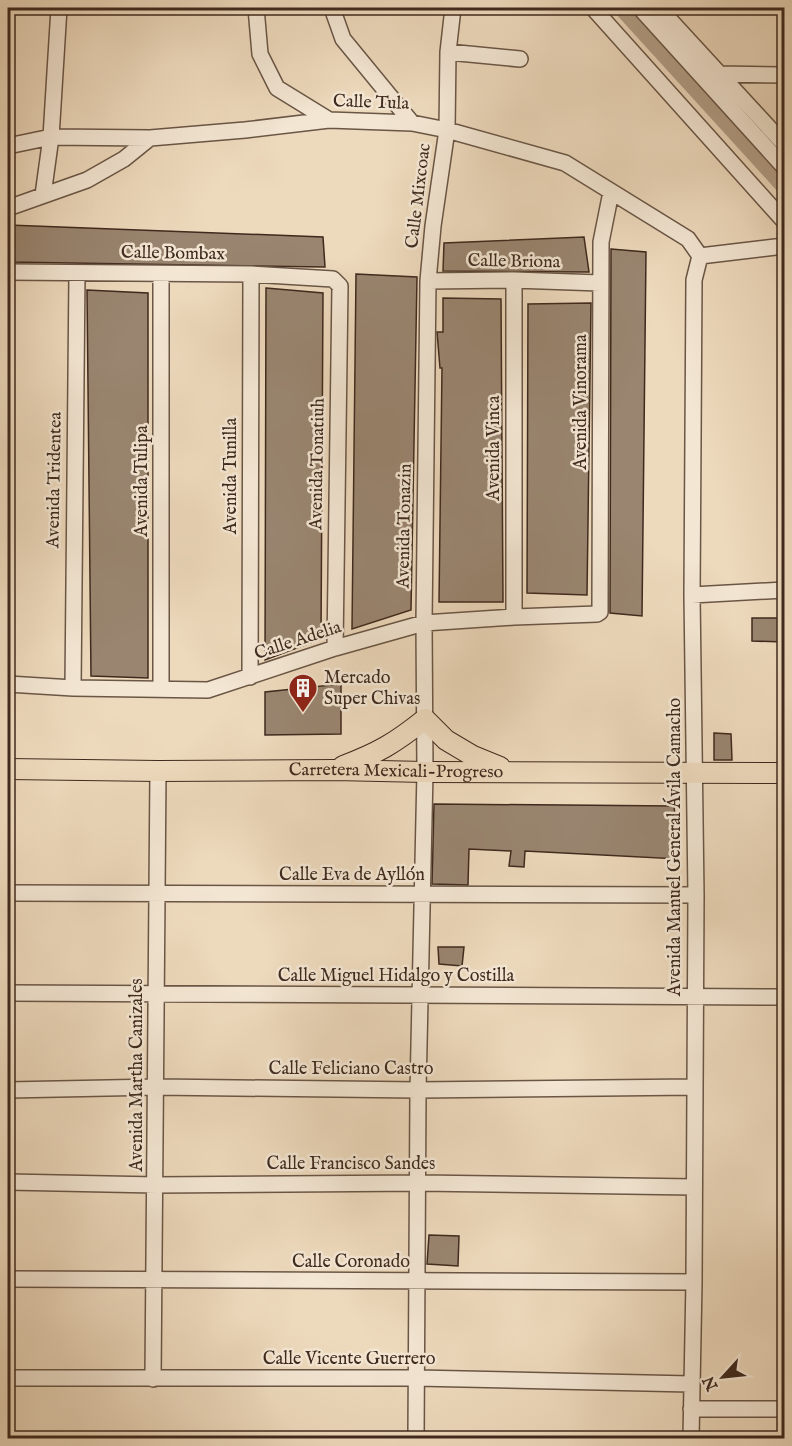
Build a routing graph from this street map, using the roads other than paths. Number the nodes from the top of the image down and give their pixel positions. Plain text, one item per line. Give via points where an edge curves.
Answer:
1 (59, 8) edge
2 (256, 8) edge
3 (332, 8) edge
4 (453, 8) edge
5 (592, 8) edge
6 (640, 8) edge
7 (659, 8) edge
8 (448, 52) junction
9 (520, 59) dead end
10 (784, 75) edge
11 (714, 77) junction
12 (329, 120) junction
13 (412, 123) junction
14 (447, 130) junction
15 (51, 137) junction
16 (150, 138) junction
17 (784, 144) edge
18 (8, 146) edge
19 (784, 167) edge
20 (611, 192) junction
21 (43, 195) junction
22 (8, 208) edge
23 (784, 221) edge
24 (784, 246) edge
25 (700, 256) junction
26 (8, 272) edge
27 (77, 273) junction
28 (161, 274) junction
29 (251, 274) junction
30 (514, 280) junction
31 (428, 281) junction
32 (338, 282) joint
33 (600, 283) junction
34 (784, 590) edge
35 (692, 595) junction
36 (600, 612) joint
37 (514, 617) junction
38 (424, 623) junction
39 (335, 648) junction
40 (250, 677) junction
41 (8, 684) edge
42 (73, 688) junction
43 (161, 689) junction
44 (424, 719) junction
45 (8, 769) edge
46 (334, 770) junction
47 (158, 771) junction
48 (508, 771) junction
49 (425, 772) junction
50 (696, 773) junction
51 (784, 773) edge
52 (8, 893) edge
53 (157, 894) junction
54 (421, 894) junction
55 (696, 895) junction
56 (8, 993) edge
57 (157, 994) junction
58 (421, 996) junction
59 (695, 997) junction
60 (784, 997) edge
61 (157, 1087) junction
62 (694, 1087) junction
63 (8, 1089) edge
64 (418, 1090) junction
65 (8, 1182) edge
66 (418, 1183) junction
67 (156, 1185) junction
68 (694, 1187) junction
69 (8, 1279) edge
70 (155, 1281) junction
71 (417, 1282) junction
72 (694, 1282) junction
73 (8, 1378) edge
74 (417, 1378) junction
75 (153, 1379) junction
76 (691, 1384) junction
77 (691, 1409) junction
78 (784, 1409) edge
79 (416, 1438) edge
80 (691, 1438) edge

1 - 15 street
2 - 12 street via 260,54 277,88
3 - 13 street via 343,39
4 - 8 street, Calle Mixcoac
5 - 23 street
6 - 11 street
7 - 11 street
8 - 9 street
8 - 14 street, Calle Mixcoac
10 - 11 street
11 - 17 street
11 - 19 street
12 - 13 street, Calle Tula
12 - 16 street, Calle Tula
13 - 14 street, Calle Tula
14 - 20 street, Calle Tula via 565,163
14 - 31 street, Calle Mixcoac
15 - 16 street, Calle Tula
15 - 18 street, Calle Tula
15 - 21 street
16 - 21 street via 124,159 87,180
20 - 25 street, Calle Tula via 687,239
20 - 33 street, Avenida Vinorama via 600,242
21 - 22 street
24 - 25 street
25 - 35 street, Avenida Manuel General Ávila Camacho via 694,280
26 - 27 street, Calle Bombax
27 - 28 street, Calle Bombax
27 - 42 street, Avenida Tridentea
28 - 29 street, Calle Bombax
28 - 43 street, Avenida Tulipa
29 - 32 street, Calle Bombax
29 - 40 street, Avenida Tunilla
30 - 31 street, Calle Briona
30 - 33 street, Calle Briona
30 - 37 street, Avenida Vinca
31 - 38 street, Avenida Tonazin
32 - 39 street, Avenida Tonatiuh
33 - 36 street, Avenida Vinorama
34 - 35 street
35 - 50 street, Avenida Manuel General Ávila Camacho
36 - 37 street, Calle Adelia
37 - 38 street, Calle Adelia
38 - 39 street, Calle Adelia
38 - 44 street, Avenida Tonazin
39 - 40 street, Calle Adelia
40 - 43 street, Calle Adelia via 208,690
41 - 42 street, Calle Adelia
42 - 43 street, Calle Adelia
44 - 46 main road via 377,753
44 - 48 main road via 446,740
44 - 49 street, Avenida Tonazin
45 - 47 main road, Carretera Mexicali-Progreso
46 - 47 main road, Carretera Mexicali-Progreso
46 - 49 main road, Carretera Mexicali-Progreso
47 - 53 street, Avenida Martha Canizales
48 - 49 main road, Carretera Mexicali-Progreso
48 - 50 main road, Carretera Mexicali-Progreso
49 - 54 street, Avenida Tonazin
50 - 51 main road, Carretera Mexicali-Progreso
50 - 55 street, Avenida Manuel General Ávila Camacho
52 - 53 street, Calle Eva de Ayllón
53 - 54 street, Calle Eva de Ayllón
53 - 57 street, Avenida Martha Canizales
54 - 55 street, Calle Eva de Ayllón
54 - 58 street, Avenida Tonazin
55 - 59 street, Avenida Manuel General Ávila Camacho
56 - 57 street, Calle Miguel Hidalgo y Costilla
57 - 58 street, Calle Miguel Hidalgo y Costilla
57 - 61 street, Avenida Martha Canizales
58 - 59 street, Calle Miguel Hidalgo y Costilla
58 - 64 street, Avenida Tonazin
59 - 60 street, Calle Miguel Hidalgo y Costilla
59 - 62 street, Avenida Manuel General Ávila Camacho
61 - 63 street, Calle Feliciano Castro
61 - 64 street, Calle Feliciano Castro
61 - 67 street, Avenida Martha Canizales
62 - 64 street, Calle Feliciano Castro
62 - 68 street, Avenida Manuel General Ávila Camacho
64 - 66 street, Avenida Tonazin
65 - 67 street, Calle Francisco Sandes
66 - 67 street, Calle Francisco Sandes
66 - 68 street, Calle Francisco Sandes
66 - 71 street, Avenida Tonazin
67 - 70 street, Avenida Martha Canizales
68 - 72 street, Avenida Manuel General Ávila Camacho
69 - 70 street, Calle Coronado
70 - 71 street, Calle Coronado
70 - 75 street, Avenida Martha Canizales
71 - 72 street, Calle Coronado
71 - 74 street, Avenida Tonazin
72 - 76 street, Avenida Manuel General Ávila Camacho
73 - 75 street, Calle Vicente Guerrero
74 - 75 street, Calle Vicente Guerrero
74 - 76 street, Calle Vicente Guerrero
74 - 79 street, Avenida Tonazin
76 - 77 street, Avenida Manuel General Ávila Camacho
77 - 78 street
77 - 80 street, Avenida Manuel General Ávila Camacho

